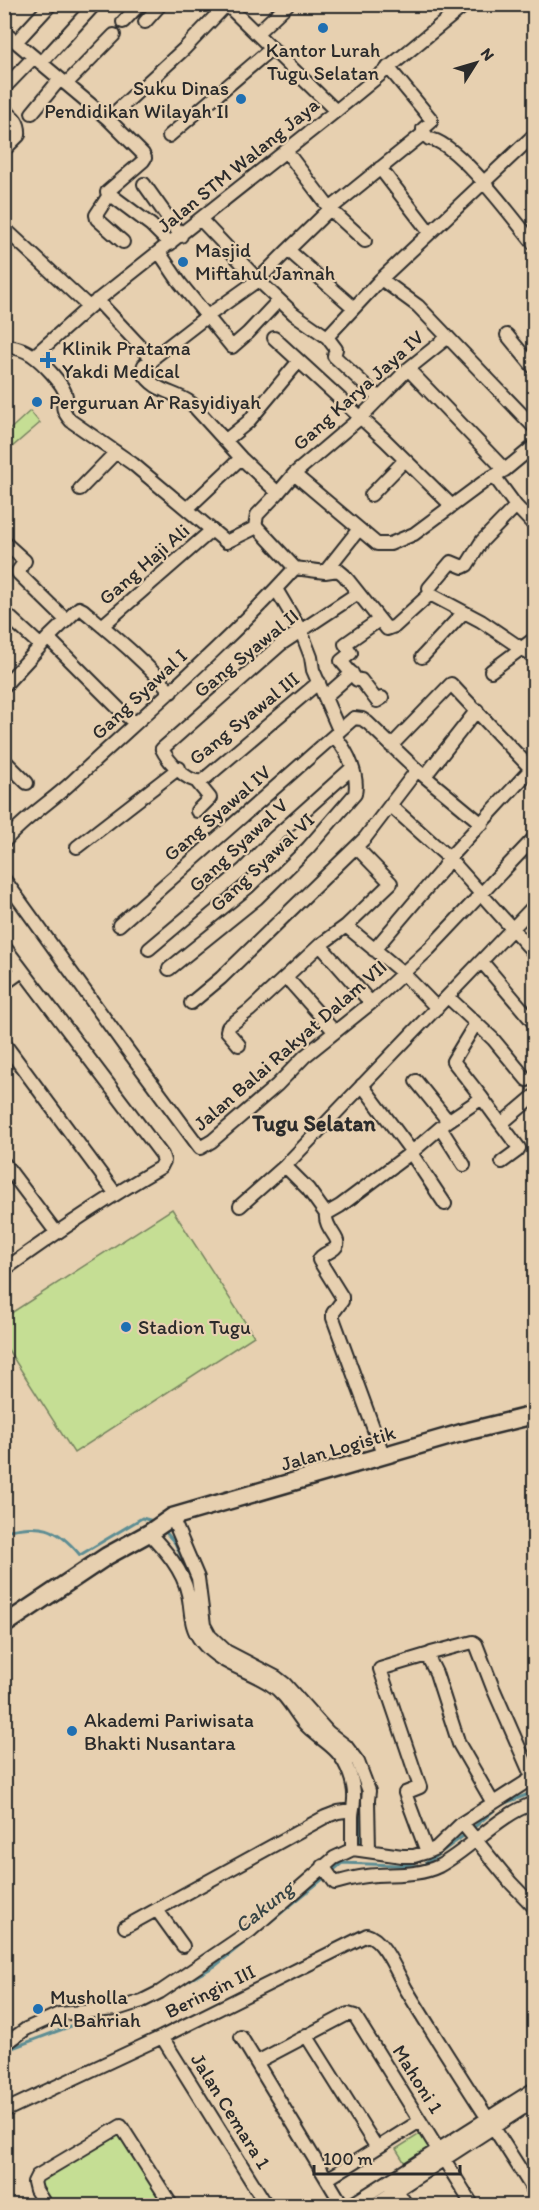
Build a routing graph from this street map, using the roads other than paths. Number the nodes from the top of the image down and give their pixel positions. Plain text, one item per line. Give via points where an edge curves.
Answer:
1 (51, 4) edge
2 (95, 4) edge
3 (140, 4) edge
4 (161, 4) edge
5 (226, 4) edge
6 (288, 4) edge
7 (466, 4) edge
8 (123, 22) dead end
9 (145, 22) dead end
10 (4, 32) edge
11 (257, 33) junction
12 (114, 35) dead end
13 (16, 42) junction
14 (272, 48) junction
15 (37, 60) junction
16 (388, 67) junction
17 (63, 81) junction
18 (4, 88) edge
19 (4, 110) edge
20 (336, 111) junction
21 (32, 113) dead end
22 (108, 119) junction
23 (424, 133) junction
24 (534, 135) edge
25 (169, 136) dead end
26 (4, 150) edge
27 (286, 151) junction
28 (380, 168) junction
29 (483, 182) junction
30 (144, 184) dead end
31 (110, 195) junction
32 (330, 209) junction
33 (201, 220) junction
34 (4, 228) edge
35 (430, 233) junction
36 (175, 240) junction
37 (365, 241) dead end
38 (123, 242) dead end
39 (534, 244) edge
40 (288, 250) junction
41 (159, 252) junction
42 (381, 279) junction
43 (258, 280) junction
44 (279, 300) junction
45 (93, 304) junction
46 (353, 307) junction
47 (206, 317) junction
48 (507, 335) dead end
49 (327, 337) junction
50 (448, 337) junction
51 (274, 338) dead end
52 (4, 345) edge
53 (34, 356) junction
54 (153, 360) junction
55 (299, 361) junction
56 (534, 368) edge
57 (408, 369) junction
58 (379, 398) junction
59 (360, 418) junction
60 (534, 427) edge
61 (226, 440) junction
62 (534, 446) edge
63 (116, 452) junction
64 (241, 458) junction
65 (405, 460) junction
66 (500, 473) junction
67 (294, 474) junction
68 (80, 489) dead end
69 (278, 493) junction
70 (371, 495) dead end
71 (452, 506) junction
72 (516, 506) junction
73 (187, 510) junction
74 (534, 525) edge
75 (255, 527) junction
76 (359, 529) junction
77 (212, 531) junction
78 (4, 542) edge
79 (295, 568) junction
80 (325, 572) junction
81 (276, 589) junction
82 (358, 593) junction
83 (430, 594) junction
84 (4, 612) edge
85 (464, 612) junction
86 (66, 620) junction
87 (379, 620) junction
88 (102, 626) junction
89 (301, 631) junction
90 (534, 639) edge
91 (45, 642) junction
92 (523, 648) junction
93 (422, 657) dead end
94 (534, 657) edge
95 (491, 671) dead end
96 (352, 673) junction
97 (319, 682) junction
98 (4, 686) edge
99 (171, 692) junction
100 (326, 696) junction
101 (382, 698) dead end
102 (477, 710) junction
103 (135, 723) junction
104 (339, 730) junction
105 (391, 746) junction
106 (4, 760) edge
107 (179, 768) junction
108 (352, 768) junction
109 (533, 770) edge
110 (421, 773) junction
111 (195, 782) junction
112 (27, 783) dead end
113 (390, 805) junction
114 (197, 811) dead end
115 (482, 824) junction
116 (534, 838) edge
117 (4, 842) edge
118 (356, 846) junction
119 (77, 847) dead end
120 (449, 858) junction
121 (4, 879) edge
122 (482, 894) junction
123 (534, 906) edge
124 (119, 925) dead end
125 (346, 926) junction
126 (513, 929) junction
127 (320, 945) junction
128 (4, 946) edge
129 (149, 949) dead end
130 (374, 950) junction
131 (534, 953) edge
132 (482, 962) junction
133 (169, 969) dead end
134 (22, 971) junction
135 (403, 973) junction
136 (286, 977) junction
137 (4, 984) edge
138 (448, 997) junction
139 (191, 1003) dead end
140 (371, 1003) junction
141 (437, 1008) junction
142 (476, 1023) junction
143 (534, 1023) edge
144 (334, 1031) junction
145 (4, 1043) edge
146 (239, 1045) dead end
147 (527, 1080) dead end
148 (416, 1081) dead end
149 (363, 1085) junction
150 (534, 1096) edge
151 (482, 1098) junction
152 (501, 1124) junction
153 (445, 1125) junction
154 (411, 1153) junction
155 (502, 1162) dead end
156 (4, 1163) edge
157 (464, 1165) dead end
158 (285, 1166) junction
159 (115, 1193) junction
160 (445, 1204) dead end
161 (240, 1206) dead end
162 (326, 1214) junction
163 (56, 1232) junction
164 (4, 1269) edge
165 (534, 1415) edge
166 (384, 1457) junction
167 (161, 1524) junction
168 (4, 1625) edge
169 (430, 1654) junction
170 (533, 1777) edge
171 (493, 1803) junction
172 (534, 1803) edge
173 (352, 1810) junction
174 (464, 1824) junction
175 (474, 1842) junction
176 (352, 1849) junction
177 (369, 1850) junction
178 (427, 1852) junction
179 (324, 1867) junction
180 (534, 1907) edge
181 (157, 1910) junction
182 (125, 1927) dead end
183 (183, 1947) dead end
184 (306, 2035) junction
185 (162, 2037) junction
186 (241, 2037) dead end
187 (4, 2045) edge
188 (257, 2062) junction
189 (534, 2089) edge
190 (534, 2101) edge
191 (4, 2111) edge
192 (420, 2121) junction
193 (491, 2122) junction
194 (377, 2148) junction
195 (442, 2155) junction
196 (329, 2178) junction
197 (394, 2186) junction
198 (534, 2191) edge
199 (46, 2205) edge
200 (172, 2205) edge
201 (267, 2205) edge
202 (344, 2205) edge
203 (349, 2205) edge
204 (372, 2205) edge
205 (407, 2205) edge
206 (473, 2205) edge

1 - 13 street
2 - 15 street
3 - 8 street
4 - 9 street
5 - 11 street
5 - 22 street
6 - 11 street
7 - 16 street, Jalan STM Walang Jaya
10 - 13 street
11 - 14 street
12 - 17 street
13 - 15 street
14 - 20 street
14 - 25 street
15 - 17 street
15 - 18 street
16 - 20 street, Jalan STM Walang Jaya
16 - 23 street via 431,119
17 - 21 street
17 - 22 street
19 - 26 street via 20,126 19,135
20 - 27 street, Jalan STM Walang Jaya
22 - 31 street via 145,158 109,189
23 - 28 street
23 - 29 street via 461,159
24 - 29 street
27 - 32 street
27 - 33 street, Jalan STM Walang Jaya
28 - 32 street
28 - 35 street
29 - 35 street
29 - 39 street
30 - 36 street
31 - 36 street
31 - 38 street via 96,215
32 - 37 street
32 - 40 street
33 - 36 street, Jalan STM Walang Jaya
33 - 43 street
34 - 45 street
35 - 42 street
36 - 41 street, Jalan STM Walang Jaya
40 - 43 street
40 - 46 street
41 - 45 street, Jalan STM Walang Jaya
41 - 47 street
42 - 46 street
42 - 50 street via 418,306
43 - 44 street
43 - 47 street
44 - 47 street via 232,347
44 - 49 street
45 - 53 street, Jalan STM Walang Jaya
45 - 54 street
46 - 49 street
47 - 54 street
48 - 56 street
49 - 58 street via 335,347 334,357
50 - 57 street, Gang Karya Jaya IV
50 - 60 street
51 - 55 street
52 - 53 street
53 - 63 street via 62,384 66,396 64,414
54 - 61 street via 141,368 148,380 191,403
55 - 59 street
55 - 61 street via 255,414
57 - 58 street, Gang Karya Jaya IV
57 - 66 street
58 - 59 street, Gang Karya Jaya IV
59 - 65 street
59 - 67 street, Gang Karya Jaya IV
61 - 64 street
62 - 66 street
63 - 68 street
63 - 73 street
64 - 69 street
64 - 73 street
65 - 70 street
65 - 71 street
66 - 71 street
66 - 72 street
67 - 69 street, Gang Karya Jaya IV
67 - 76 street
69 - 75 street, Gang Karya Jaya IV via 257,515
71 - 76 street via 414,534 390,544 377,544
72 - 74 street
72 - 83 street via 482,541 467,565 451,562 429,588
73 - 77 street
75 - 77 street via 226,542
75 - 79 street
76 - 80 street
77 - 88 street, Gang Haji Ali
78 - 86 street via 26,561 18,573
79 - 80 street
79 - 81 street, Gang Syawal I
80 - 82 street via 340,572
81 - 89 street
81 - 99 street, Gang Syawal I
82 - 87 street
82 - 89 street, Gang Syawal II
83 - 85 street
83 - 87 street via 392,628 385,628
84 - 91 street
85 - 92 street
85 - 93 street
86 - 88 street via 81,609
86 - 91 street
87 - 96 street via 345,644 351,653 341,661
88 - 99 street
89 - 97 street
89 - 107 street, Gang Syawal II via 281,644 162,749
90 - 92 street
91 - 98 street
91 - 103 street
92 - 94 street
92 - 95 street
96 - 100 street
96 - 101 street via 377,701
97 - 100 street
97 - 111 street, Gang Syawal III via 202,781
99 - 103 street, Gang Syawal I
100 - 104 street
102 - 105 street via 451,684
102 - 109 street
102 - 110 street
103 - 117 street, Gang Syawal I
104 - 105 street via 354,718 362,719
104 - 108 street via 336,738 346,750
104 - 124 street, Gang Syawal IV
105 - 110 street
106 - 112 street
107 - 111 street
107 - 119 street
108 - 129 street, Gang Syawal V via 244,869
108 - 133 street, Gang Syawal VI via 356,787 348,805 257,898
109 - 115 street
110 - 113 street
110 - 115 street
111 - 114 street via 210,798
113 - 118 street
113 - 120 street
115 - 120 street
116 - 122 street, Jalan Balai Rakyat Dalam VII
118 - 125 street via 391,881
118 - 139 street
120 - 122 street
120 - 130 street
121 - 144 street, Jalan Balai Rakyat Dalam VII via 202,1148
122 - 126 street
122 - 135 street, Jalan Balai Rakyat Dalam VII
123 - 126 street
125 - 127 street
125 - 130 street, Jalan Balai Rakyat Dalam VII
126 - 131 street
126 - 132 street
127 - 136 street
127 - 140 street
128 - 134 street
130 - 135 street, Jalan Balai Rakyat Dalam VII
132 - 138 street
132 - 143 street
134 - 137 street
134 - 159 street via 162,1155 161,1167
135 - 140 street, Jalan Balai Rakyat Dalam VII
135 - 141 street
136 - 144 street
136 - 146 street via 228,1027
138 - 141 street
138 - 142 street
140 - 144 street, Jalan Balai Rakyat Dalam VII
141 - 149 street
142 - 147 street
142 - 151 street via 453,1061
145 - 159 street
148 - 153 street
149 - 154 street
149 - 158 street
150 - 152 street
151 - 152 street
151 - 153 street
152 - 155 street via 519,1148
153 - 154 street
153 - 157 street
154 - 160 street
154 - 162 street
156 - 163 street
158 - 161 street
158 - 162 street
159 - 163 street
162 - 166 street via 327,1225 338,1244 319,1260 342,1297 333,1318
163 - 164 street
165 - 166 main road, Jalan Logistik
166 - 167 main road, Jalan Logistik
167 - 168 main road, Jalan Logistik
167 - 173 street via 188,1593 193,1629 199,1640 223,1661 278,1690 314,1733 337,1751 348,1768 355,1797
167 - 177 street via 198,1578 204,1625 210,1636 226,1651 285,1684 358,1762 369,1791
169 - 170 street via 476,1644
169 - 171 street via 459,1744
169 - 178 street via 380,1669 420,1787 405,1793
170 - 171 street
171 - 174 street
172 - 175 street
173 - 176 street
173 - 181 street via 326,1817
174 - 175 street
174 - 178 street
175 - 179 street via 420,1873 366,1876 335,1883
175 - 180 street
176 - 177 street
176 - 179 street
177 - 178 street via 402,1856
179 - 187 street via 250,1931 160,1992 117,2009 59,2014
181 - 182 street
181 - 183 street
184 - 188 street
184 - 192 street, Mahoni 1 via 348,2014 355,2016
184 - 194 street
185 - 191 street, Beringin III
185 - 193 street, Beringin III via 367,1935 375,1937
185 - 201 street, Jalan Cemara 1
186 - 188 street
188 - 196 street
189 - 193 street
190 - 193 street
192 - 194 street
192 - 195 street, Mahoni 1
193 - 195 street
193 - 198 street
194 - 196 street
195 - 197 street
195 - 206 street, Mahoni 1
196 - 202 street
197 - 203 street
197 - 204 street
197 - 205 street
199 - 200 street via 36,2190 37,2176 121,2126

